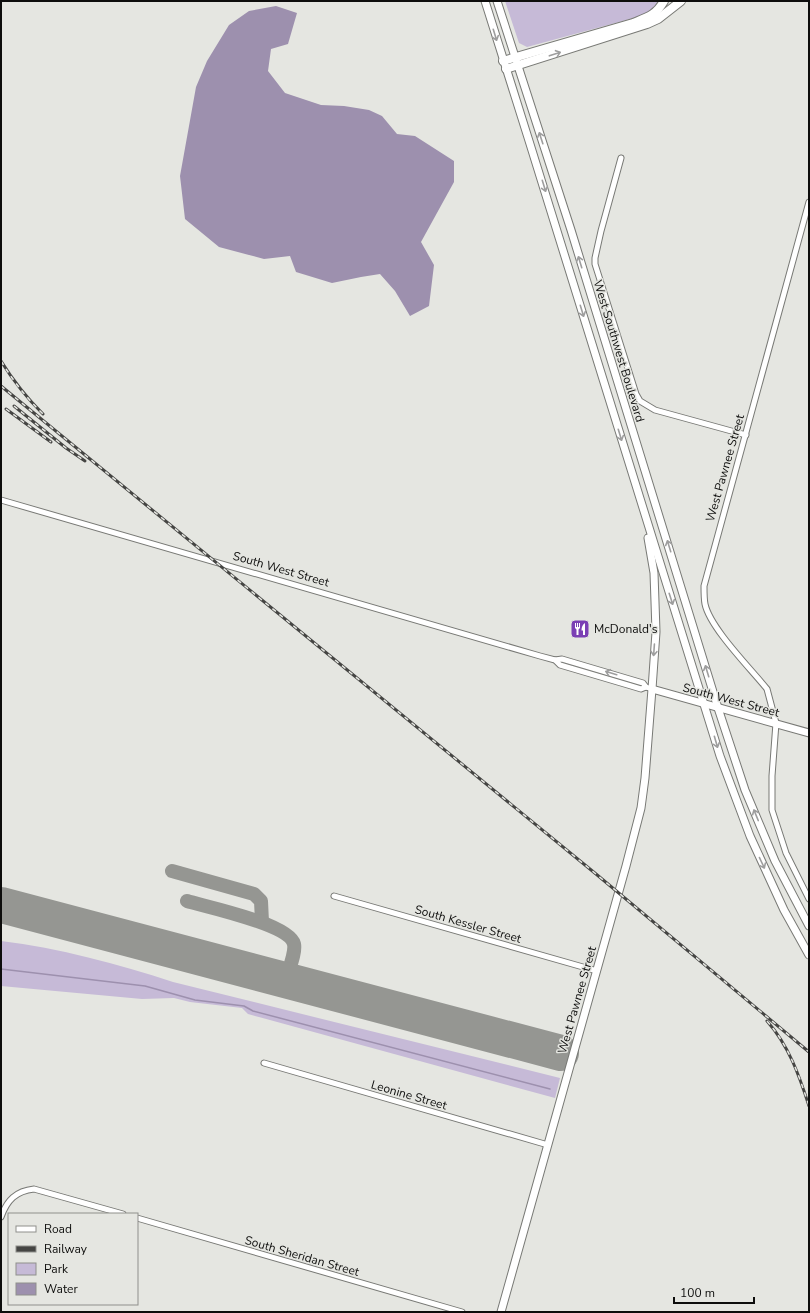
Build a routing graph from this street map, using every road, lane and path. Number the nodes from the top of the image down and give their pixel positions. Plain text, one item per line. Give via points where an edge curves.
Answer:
1 (485, 1) edge
2 (497, 1) edge
3 (664, 1) edge
4 (681, 1) edge
5 (515, 57) junction
6 (504, 61) junction
7 (518, 66) junction
8 (506, 69) junction
9 (621, 158) dead end
10 (809, 202) edge
11 (746, 435) junction
12 (1, 500) edge
13 (645, 514) junction
14 (649, 688) junction
15 (705, 704) junction
16 (718, 708) junction
17 (776, 724) junction
18 (809, 733) edge
19 (334, 896) dead end
20 (809, 899) edge
21 (809, 926) edge
22 (809, 955) edge
23 (597, 971) junction
24 (264, 1062) dead end
25 (548, 1145) junction
26 (119, 1213) edge
27 (1, 1217) edge
28 (138, 1218) edge
29 (462, 1312) edge
30 (501, 1312) edge

1 -> 6 main road, West Southwest Boulevard
2 - 5 main road, West Southwest Boulevard
3 - 5 highway via 652,15 633,23
7 -> 4 highway via 647,24 658,19
5 - 6 highway
5 - 7 main road, West Southwest Boulevard
6 - 8 main road, West Southwest Boulevard
7 - 8 highway
16 -> 7 main road, West Southwest Boulevard
8 -> 13 main road, West Southwest Boulevard
9 - 11 street via 601,231 595,264 636,394 640,401 659,411
10 - 11 street, West Pawnee Street
11 - 17 street, West Pawnee Street via 704,586 705,605 725,639 767,689
12 - 14 street, South West Street via 554,660 560,665 624,684 642,689
13 -> 14 main road, West Pawnee Street via 654,573 656,632
13 -> 15 main road, West Southwest Boulevard
14 - 15 main road, South West Street
14 - 23 main road, West Pawnee Street via 641,808
15 - 16 main road, South West Street
15 -> 22 main road, West Southwest Boulevard via 720,756 750,836 784,910
16 - 17 main road, South West Street
21 -> 16 main road, West Southwest Boulevard via 772,855 745,790
17 - 18 main road, South West Street
17 - 20 street, West Pawnee Street via 772,810 786,853
19 - 23 street, South Kessler Street
23 - 25 main road, West Pawnee Street
24 - 25 street, Leonine Street
25 - 30 main road, West Pawnee Street
26 - 27 street via 34,1189 16,1194 6,1204
28 - 29 street, South Sheridan Street

